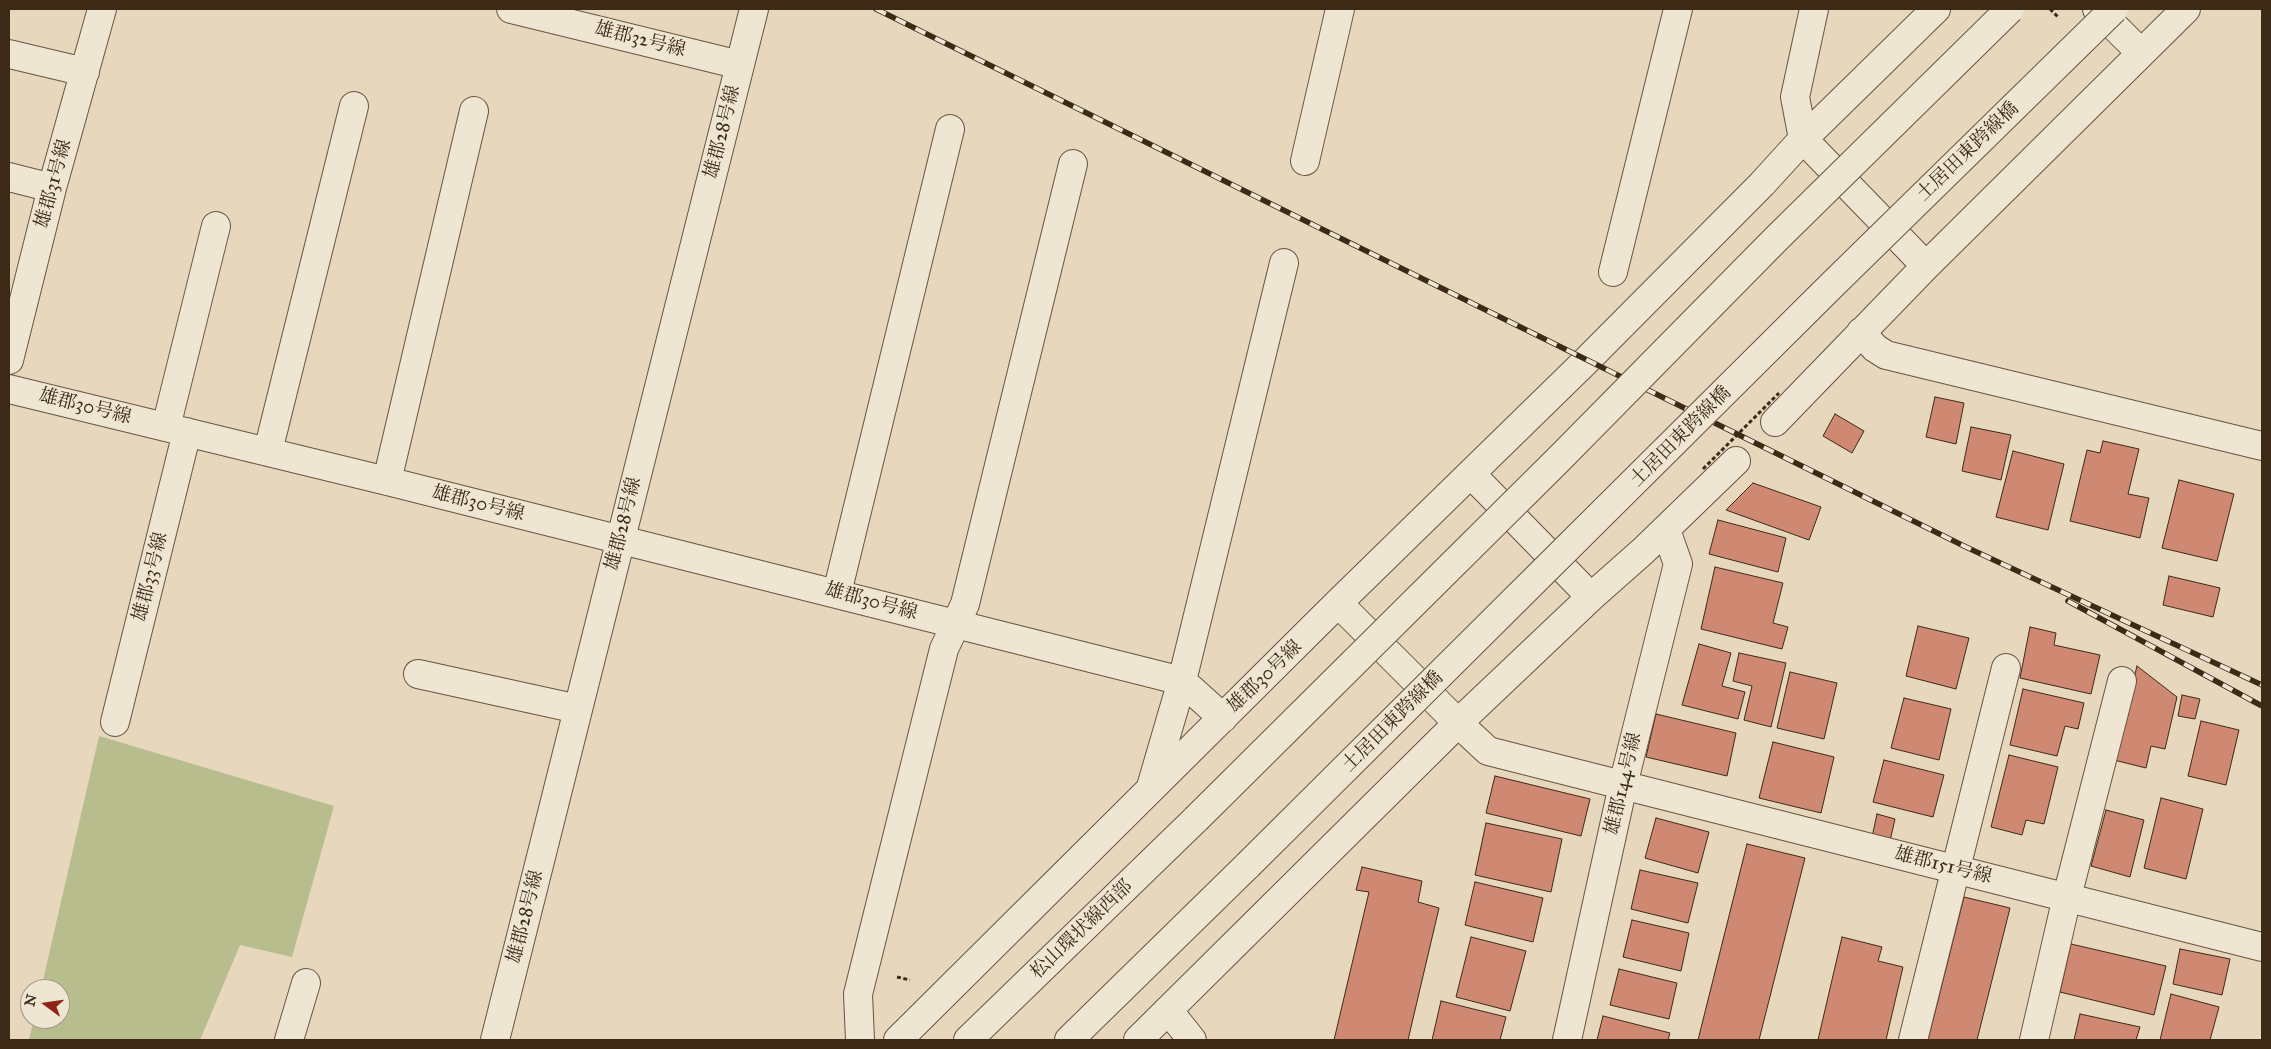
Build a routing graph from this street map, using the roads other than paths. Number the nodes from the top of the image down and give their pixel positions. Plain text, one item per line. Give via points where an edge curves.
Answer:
1 (102, 9) edge
2 (511, 9) edge
3 (754, 9) edge
4 (1340, 9) edge
5 (1678, 9) edge
6 (1814, 9) edge
7 (1936, 9) edge
8 (2010, 9) edge
9 (2097, 9) edge
10 (2114, 9) edge
11 (2186, 9) edge
12 (9, 54) edge
13 (2141, 54) junction
14 (740, 65) junction
15 (85, 72) junction
16 (354, 106) dead end
17 (474, 111) dead end
18 (950, 129) dead end
19 (1802, 139) junction
20 (1305, 161) dead end
21 (1073, 164) dead end
22 (9, 177) edge
23 (52, 188) junction
24 (216, 226) dead end
25 (1284, 263) dead end
26 (1926, 266) junction
27 (1613, 272) dead end
28 (1861, 332) junction
29 (9, 360) edge
30 (9, 389) edge
31 (1775, 422) dead end
32 (177, 430) junction
33 (2262, 446) edge
34 (268, 451) junction
35 (1736, 461) dead end
36 (1471, 474) junction
37 (387, 481) junction
38 (1666, 530) junction
39 (620, 540) junction
40 (837, 593) junction
41 (1591, 597) junction
42 (1338, 604) junction
43 (957, 624) junction
44 (2006, 668) dead end
45 (418, 674) dead end
46 (2122, 680) dead end
47 (1182, 681) junction
48 (578, 709) junction
49 (1223, 718) junction
50 (115, 722) dead end
51 (1458, 723) junction
52 (1623, 785) junction
53 (1151, 789) junction
54 (1957, 869) junction
55 (2067, 897) junction
56 (2262, 948) edge
57 (306, 983) dead end
58 (1168, 1010) junction
59 (289, 1040) edge
60 (495, 1040) edge
61 (860, 1040) edge
62 (898, 1040) edge
63 (968, 1040) edge
64 (1069, 1040) edge
65 (1138, 1040) edge
66 (1192, 1040) edge
67 (1567, 1040) edge
68 (1913, 1040) edge
69 (2034, 1040) edge

1 - 15 street, 雄郡31号線
2 - 14 street, 雄郡32号線
3 - 14 street, 雄郡28号線
4 - 20 street
5 - 27 street
6 - 19 street via 1795,97
7 - 19 street, 雄郡30号線
8 - 63 street, 松山環状線西部, bridge via 1196,819
9 - 13 street
10 - 64 street, 土居田東跨線橋, bridge
11 - 13 street
12 - 15 street
13 - 26 street
14 - 39 street, 雄郡28号線
15 - 23 street, 雄郡31号線
16 - 34 street
17 - 37 street
18 - 40 street
19 - 26 street
19 - 36 street, 雄郡30号線 via 1762,184
21 - 43 street via 965,604
22 - 23 street
23 - 29 street, 雄郡31号線
24 - 32 street, 雄郡33号線
25 - 47 street
26 - 28 street
28 - 31 street
28 - 33 street via 1886,355
30 - 32 street, 雄郡30号線
32 - 34 street, 雄郡30号線
32 - 50 street, 雄郡33号線
34 - 37 street, 雄郡30号線
35 - 38 street
36 - 41 street
36 - 42 street, 雄郡30号線
37 - 39 street, 雄郡30号線
38 - 41 street
38 - 52 street, 雄郡144号線 via 1678,564
39 - 40 street, 雄郡30号線
39 - 48 street, 雄郡28号線
40 - 43 street, 雄郡30号線
41 - 51 street
42 - 49 street, 雄郡30号線
42 - 51 street
43 - 47 street, 雄郡30号線
43 - 61 street via 944,649 858,994
44 - 54 street
45 - 48 street
46 - 55 street
47 - 49 street, 雄郡30号線
47 - 53 street
48 - 60 street, 雄郡28号線
49 - 53 street
51 - 52 street via 1488,750
51 - 58 street
52 - 54 street, 雄郡151号線
52 - 67 street, 雄郡144号線
53 - 62 street
54 - 55 street, 雄郡151号線
54 - 68 street
55 - 56 street, 雄郡151号線
55 - 69 street
57 - 59 street
58 - 65 street
58 - 66 street

